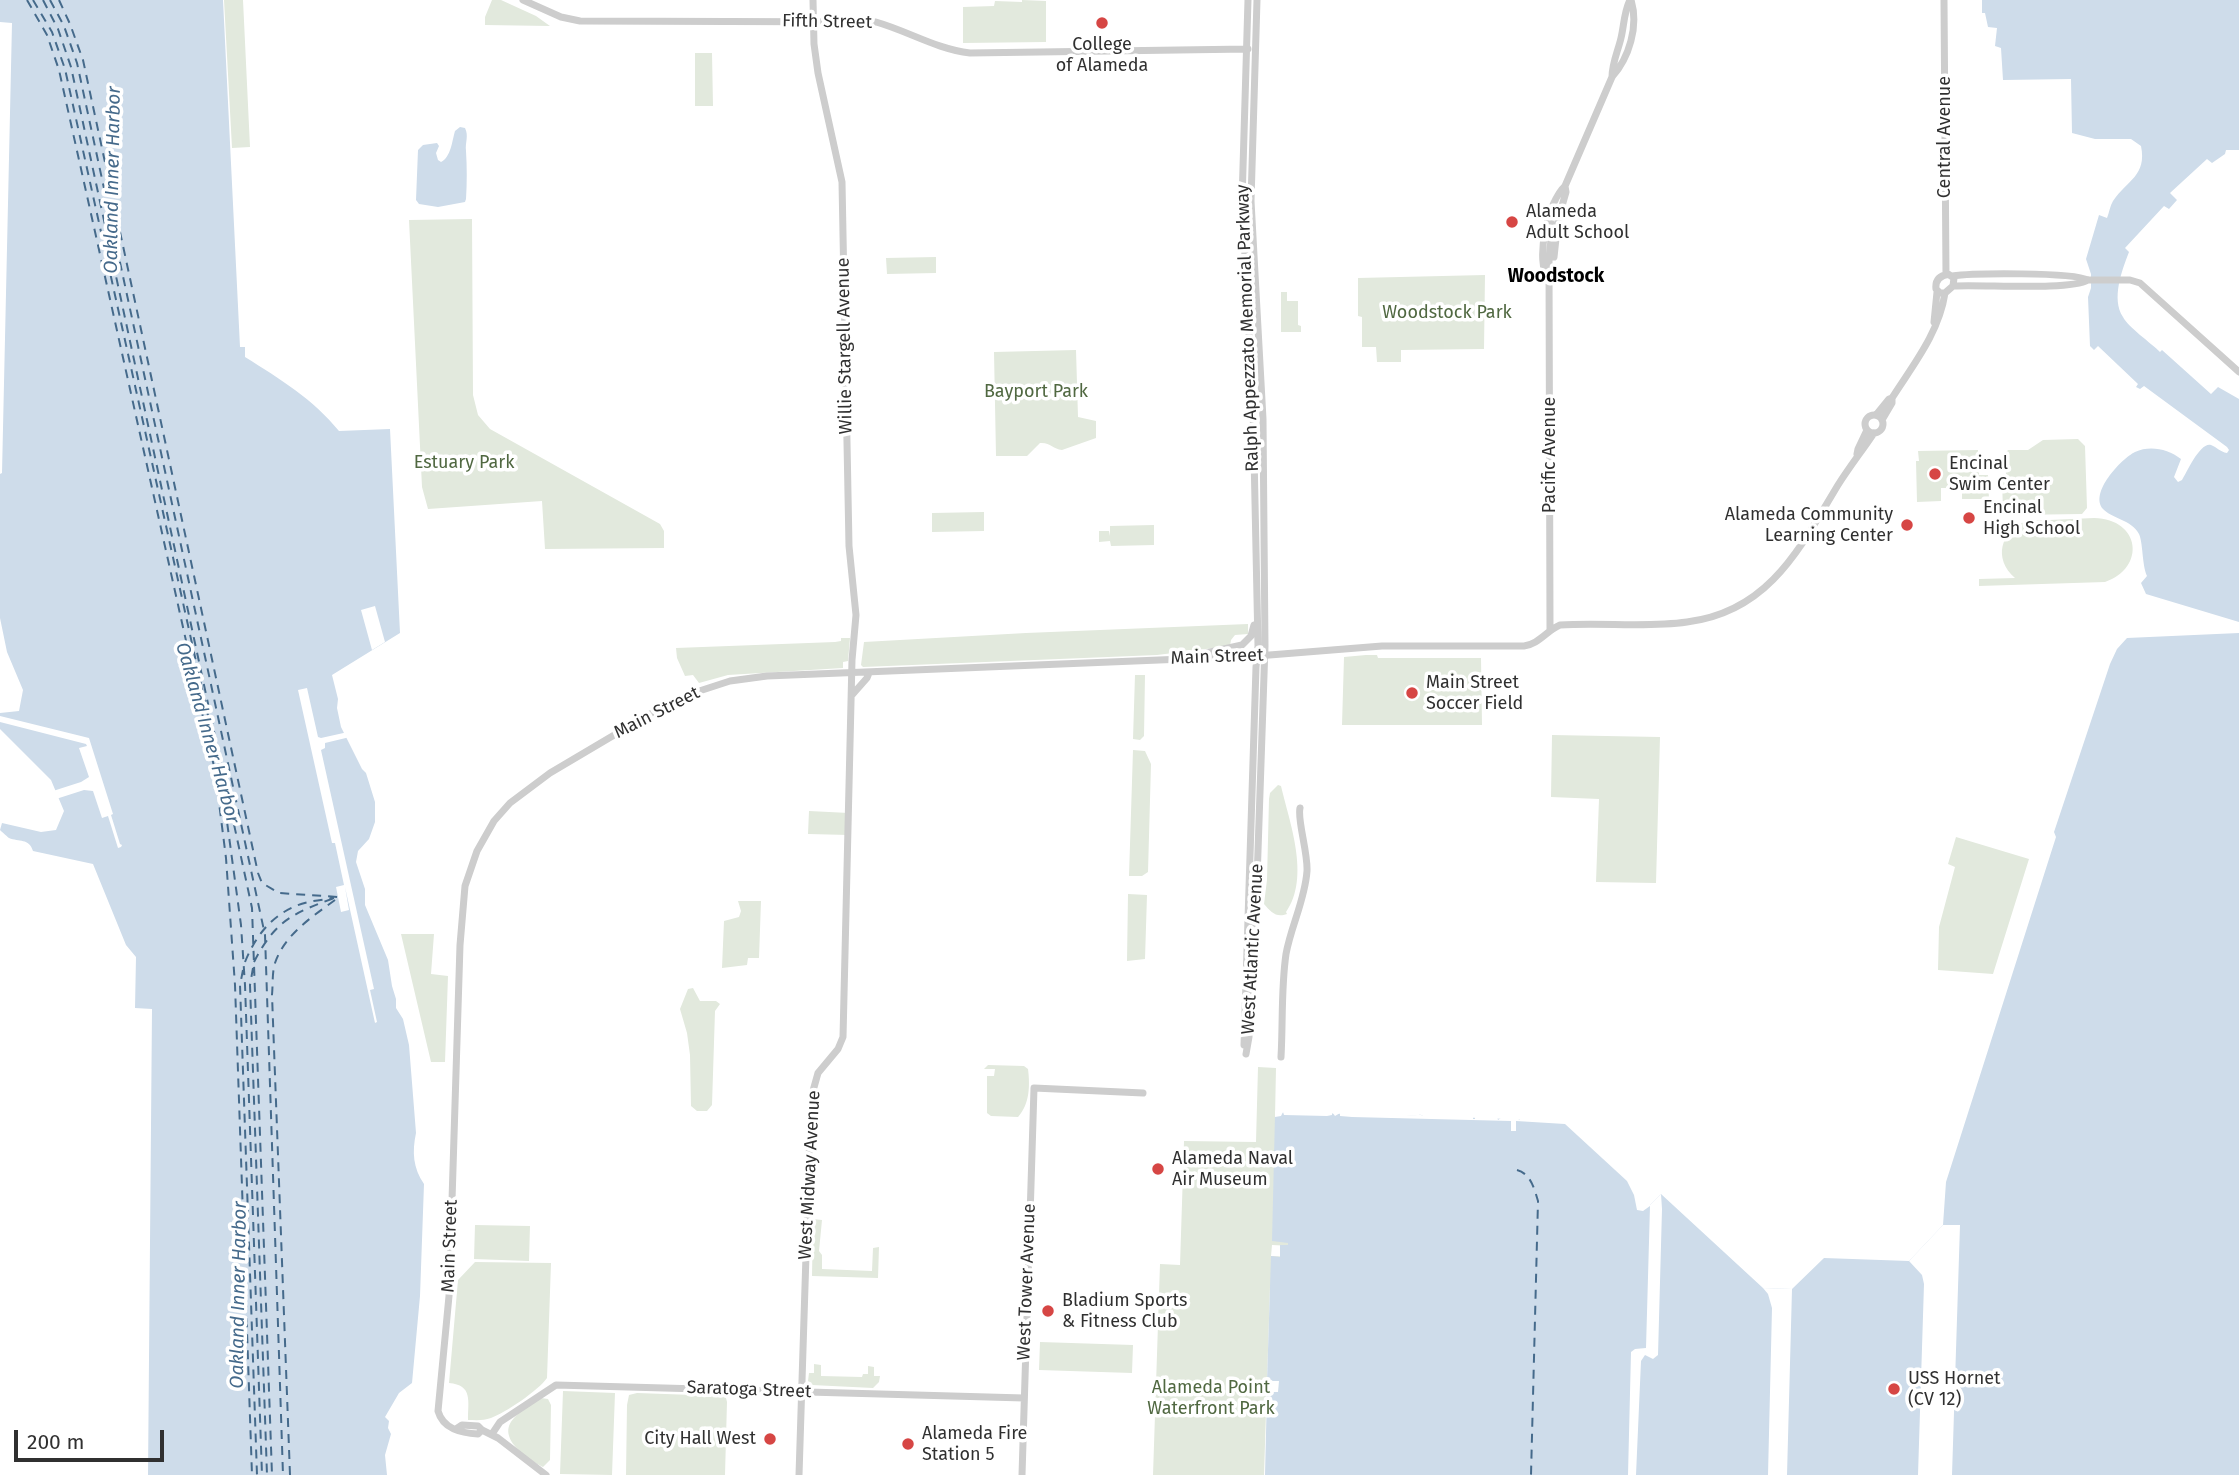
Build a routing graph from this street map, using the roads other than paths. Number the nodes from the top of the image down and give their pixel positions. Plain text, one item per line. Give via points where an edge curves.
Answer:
1 (523, 0) edge
2 (811, 0) edge
3 (1248, 0) edge
4 (1257, 0) edge
5 (1630, 0) edge
6 (1944, 0) edge
7 (1626, 14) junction
8 (813, 22) junction
9 (1631, 42) junction
10 (1246, 49) junction
11 (1255, 49) junction
12 (1612, 77) junction
13 (1565, 186) junction
14 (1949, 275) junction
15 (1549, 280) junction
16 (2088, 280) junction
17 (1954, 286) junction
18 (1941, 292) junction
19 (2239, 372) edge
20 (1879, 417) junction
21 (1870, 431) junction
22 (1256, 556) junction
23 (1550, 630) junction
24 (1261, 656) junction
25 (1182, 659) junction
26 (852, 673) junction
27 (869, 673) junction
28 (852, 695) junction
29 (1300, 808) dead end
30 (1282, 1057) dead end
31 (1143, 1093) dead end
32 (802, 1392) junction
33 (1024, 1398) junction
34 (492, 1434) junction
35 (545, 1475) edge
36 (799, 1475) edge
37 (1022, 1475) edge

1 - 8 street, Fifth Street via 580,21
2 - 8 street, Willie Stargell Avenue
3 - 10 street, Ralph Appezzato Memorial Parkway
4 - 11 street, Ralph Appezzato Memorial Parkway
5 - 7 street
5 - 9 street
6 - 14 street, Central Avenue
7 - 9 street
7 - 12 street
8 - 10 street, Fifth Street via 876,22 934,46 970,53
8 - 26 street, Willie Stargell Avenue via 818,72 842,182 849,546 856,615
9 - 12 street
10 - 11 street, Fifth Street
10 - 22 street, Ralph Appezzato Memorial Parkway via 1242,201
11 - 24 street, Ralph Appezzato Memorial Parkway via 1251,201 1263,433
12 - 13 street
13 - 15 street, Pacific Avenue via 1554,275
13 - 15 street via 1549,216
14 - 16 street via 2057,275
14 - 17 street
14 - 18 street via 1938,279 1936,286
15 - 23 street, Pacific Avenue
16 - 17 street via 2058,285
16 - 19 street via 2136,281 2145,286
17 - 18 street
18 - 20 street via 1929,340
20 - 21 street via 1882,427
20 - 21 street via 1866,419
21 - 23 street via 1862,453 1857,454 1790,562 1745,603 1691,622 1572,624
22 - 24 street, Ralph Appezzato Memorial Parkway
22 - 25 street via 1251,636 1237,647
23 - 24 street, Main Street via 1524,646 1375,646
24 - 24 street, West Atlantic Avenue via 1245,965 1245,1054 1257,880
24 - 25 street, Main Street
25 - 27 street, Main Street
26 - 27 street, Main Street
26 - 28 street, West Midway Avenue
26 - 34 street, Main Street via 753,677 687,695 532,785 509,803 481,842 468,874 462,914 448,1318 438,1403 444,1423 456,1429 478,1426
27 - 28 street
28 - 32 street, West Midway Avenue via 842,1037 818,1073 811,1098
29 - 30 street, West Atlantic Avenue via 1307,874 1286,954
31 - 33 street, West Tower Avenue via 1034,1088
32 - 33 street, Saratoga Street
32 - 34 street, Saratoga Street via 556,1385 500,1422
32 - 36 street, West Midway Avenue
33 - 37 street, West Tower Avenue
34 - 35 street

